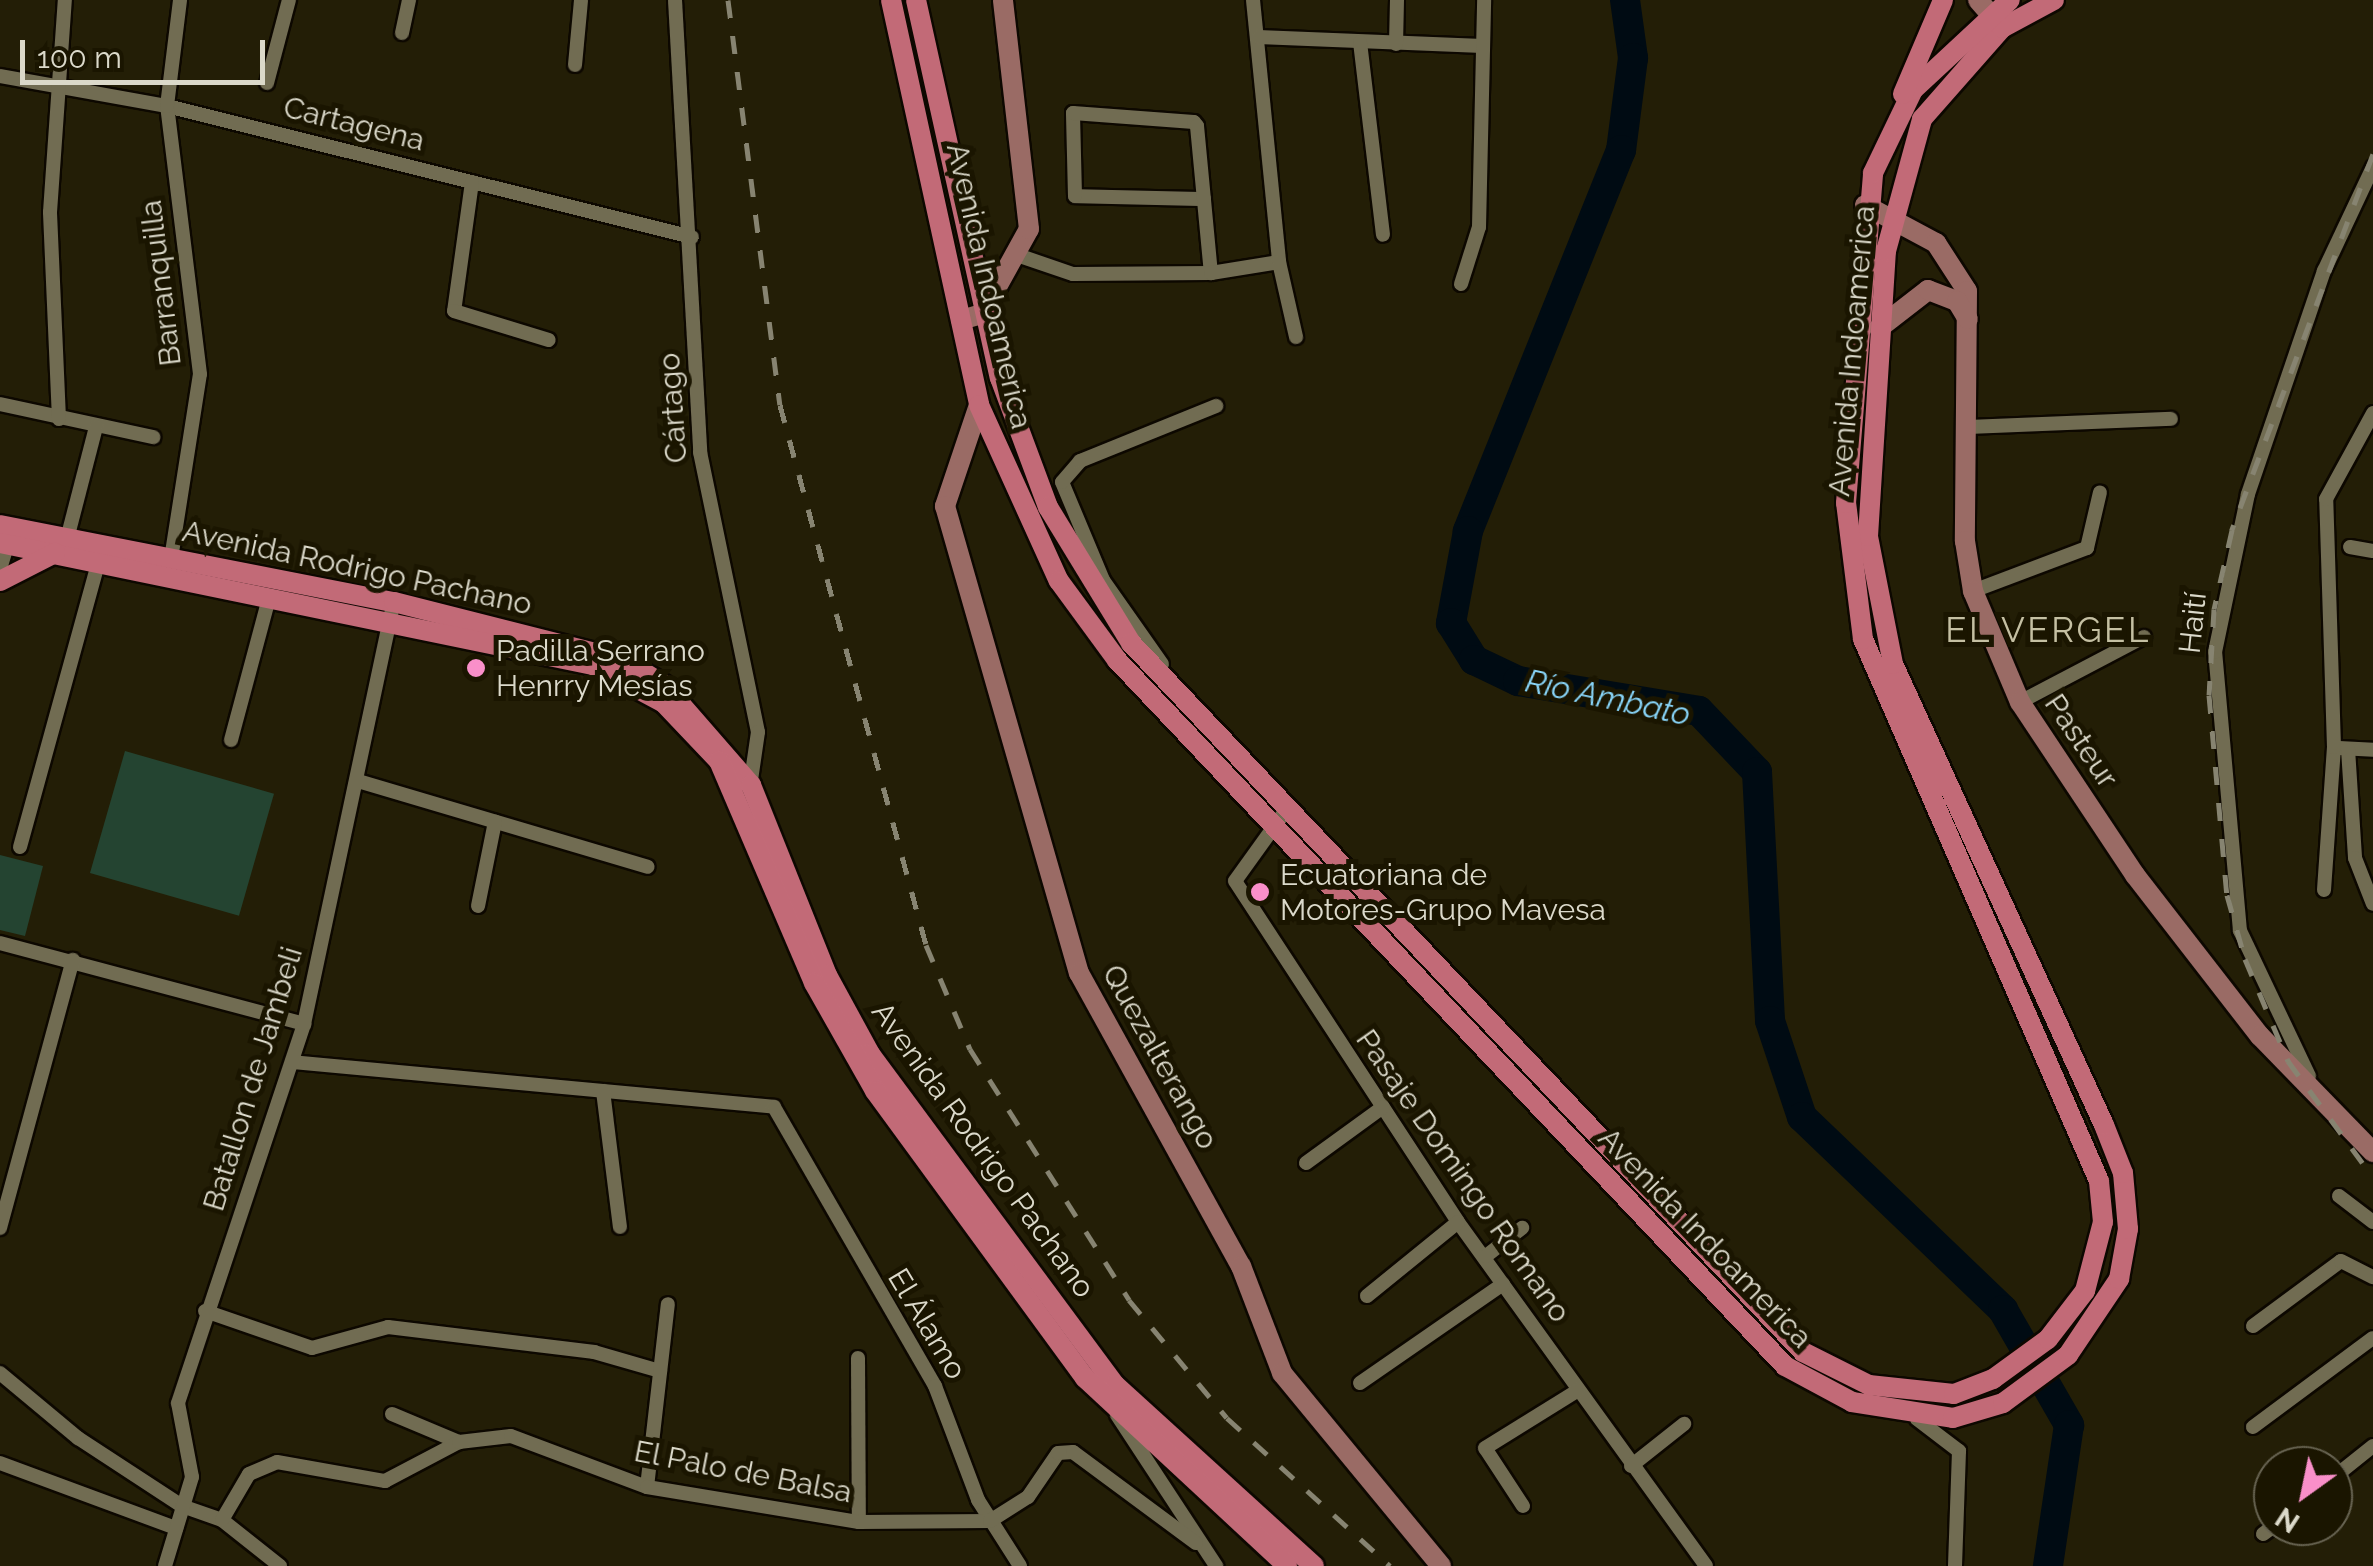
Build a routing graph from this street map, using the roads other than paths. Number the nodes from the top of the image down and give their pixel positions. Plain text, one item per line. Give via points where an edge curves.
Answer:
1 (64, 0) edge
2 (180, 0) edge
3 (288, 0) edge
4 (408, 0) edge
5 (581, 0) edge
6 (675, 0) edge
7 (890, 0) edge
8 (916, 0) edge
9 (1004, 0) edge
10 (1253, 0) edge
11 (1397, 0) edge
12 (1484, 0) edge
13 (1944, 0) edge
14 (2010, 0) edge
15 (2054, 0) edge
16 (1989, 14) edge
17 (402, 33) dead end
18 (1260, 37) junction
19 (1360, 42) junction
20 (1396, 44) junction
21 (1482, 46) junction
22 (575, 64) dead end
23 (0, 76) edge
24 (266, 83) dead end
25 (54, 88) junction
26 (167, 106) junction
27 (1902, 110) junction
28 (2373, 167) edge
29 (472, 182) junction
30 (1204, 199) junction
31 (1864, 205) junction
32 (1891, 212) junction
33 (1383, 235) dead end
34 (692, 237) junction
35 (1020, 256) junction
36 (1279, 262) junction
37 (1211, 274) junction
38 (1461, 284) dead end
39 (972, 317) junction
40 (1879, 328) junction
41 (1973, 330) junction
42 (1296, 337) dead end
43 (549, 340) dead end
44 (0, 404) edge
45 (979, 405) junction
46 (1216, 406) dead end
47 (2373, 413) edge
48 (59, 419) junction
49 (2171, 419) dead end
50 (96, 426) junction
51 (1970, 426) junction
52 (154, 437) dead end
53 (2100, 492) dead end
54 (5, 535) edge
55 (61, 546) junction
56 (2350, 547) dead end
57 (2373, 551) edge
58 (171, 558) junction
59 (100, 560) junction
60 (0, 570) edge
61 (0, 581) edge
62 (1973, 590) junction
63 (270, 598) junction
64 (394, 602) junction
65 (390, 624) junction
66 (2144, 637) dead end
67 (2020, 702) junction
68 (1218, 738) junction
69 (230, 740) dead end
70 (2341, 748) junction
71 (2373, 750) edge
72 (358, 781) junction
73 (746, 794) junction
74 (1286, 810) junction
75 (495, 822) junction
76 (1272, 830) junction
77 (20, 846) dead end
78 (648, 867) dead end
79 (2324, 890) dead end
80 (2373, 904) edge
81 (478, 906) dead end
82 (0, 943) edge
83 (72, 960) junction
84 (304, 1024) junction
85 (292, 1062) junction
86 (2319, 1090) junction
87 (603, 1091) junction
88 (1383, 1107) junction
89 (2373, 1152) edge
90 (1306, 1163) dead end
91 (2339, 1196) dead end
92 (1458, 1222) junction
93 (2373, 1222) edge
94 (620, 1226) dead end
95 (0, 1228) edge
96 (1522, 1228) dead end
97 (1486, 1256) junction
98 (2373, 1277) edge
99 (1503, 1284) junction
100 (1368, 1296) dead end
101 (668, 1304) dead end
102 (205, 1310) junction
103 (2252, 1326) dead end
104 (2373, 1338) edge
105 (858, 1358) dead end
106 (660, 1371) junction
107 (0, 1373) edge
108 (1360, 1383) dead end
109 (1577, 1391) junction
110 (1114, 1410) junction
111 (392, 1414) dead end
112 (1907, 1415) junction
113 (1684, 1424) dead end
114 (2254, 1427) dead end
115 (459, 1442) junction
116 (2373, 1446) edge
117 (0, 1462) edge
118 (2353, 1462) edge
119 (1631, 1466) junction
120 (647, 1487) junction
121 (182, 1506) junction
122 (1523, 1506) dead end
123 (222, 1520) junction
124 (990, 1521) junction
125 (859, 1522) junction
126 (176, 1528) junction
127 (1196, 1543) junction
128 (165, 1566) edge
129 (280, 1566) edge
130 (1020, 1566) edge
131 (1216, 1566) edge
132 (1287, 1566) edge
133 (1314, 1566) edge
134 (1441, 1566) edge
135 (1706, 1566) edge
136 (1955, 1566) edge

1 - 25 street
2 - 26 street, Barranquilla
3 - 24 street
4 - 17 street
5 - 22 street
6 - 34 street, Cártago
7 - 39 main road, Avenida Indoamerica
8 - 39 main road, Avenida Indoamerica
9 - 35 street via 1031,198
10 - 18 street
11 - 20 street
12 - 21 street
13 - 27 main road
14 - 16 main road, Avenida Indoamerica
15 - 16 main road, Avenida Indoamerica
16 - 27 main road, Avenida Indoamerica
16 - 32 main road, Avenida Indoamerica via 1922,120
18 - 19 street
18 - 36 street
19 - 20 street
19 - 33 street
20 - 21 street
21 - 38 street via 1479,227
23 - 25 street, Cartagena
25 - 26 street, Cartagena
25 - 48 street
26 - 29 street, Cartagena
26 - 58 street, Barranquilla via 200,374
27 - 31 main road, Avenida Indoamerica
28 - 86 street, Haití via 2324,271 2248,494 2215,652 2218,764 2240,930 2258,983
29 - 34 street, Cartagena
29 - 43 street via 454,312
30 - 30 street via 1075,196 1073,113 1194,122
30 - 37 street
31 - 32 street, Pasteur
31 - 74 main road, Avenida Indoamerica via 1846,502 1863,639 2082,1128 2102,1222 2085,1291 2048,1340 1993,1380 1954,1394 1869,1385 1803,1352
32 - 40 main road, Avenida Indoamerica
32 - 41 street, Pasteur via 1959,270
34 - 73 street, Cártago via 700,452 758,732
35 - 37 street via 1073,274
35 - 39 street
36 - 37 street
36 - 42 street
39 - 45 main road, Avenida Indoamerica
39 - 68 main road, Avenida Indoamerica via 1057,522 1132,643
40 - 41 street via 1928,290 1957,301
40 - 112 main road, Avenida Indoamerica via 1868,536 1894,664 2104,1126 2123,1173 2128,1229 2118,1278 2039,1381 1953,1418
41 - 51 street, Pasteur
44 - 48 street
45 - 76 main road, Avenida Indoamerica via 1059,581 1117,660
45 - 134 street, Quezalterango via 944,506 1078,974 1242,1266 1282,1373
46 - 68 street via 1080,461 1062,482 1103,580 1217,724
47 - 70 street via 2326,499
48 - 50 street
49 - 51 street
50 - 52 street
50 - 55 street
51 - 62 street, Pasteur via 1965,541
53 - 62 street via 2086,548
54 - 55 main road, Avenida Rodrigo Pachano
54 - 60 street
55 - 58 main road, Avenida Rodrigo Pachano
55 - 59 main road, Avenida Rodrigo Pachano
55 - 61 main road
56 - 57 street
58 - 64 main road, Avenida Rodrigo Pachano
59 - 63 main road, Avenida Rodrigo Pachano
59 - 77 street
62 - 67 street, Pasteur
63 - 65 main road, Avenida Rodrigo Pachano
63 - 69 street
64 - 65 street, Batallon de Jambeli
64 - 73 main road, Avenida Rodrigo Pachano via 624,660 696,711
65 - 72 street, Batallon de Jambeli
65 - 73 main road, Avenida Rodrigo Pachano via 628,679 690,727
66 - 67 street
67 - 86 street, Pasteur via 2135,875 2260,1036
68 - 74 main road, Avenida Indoamerica
70 - 71 street
70 - 79 street
70 - 80 street via 2354,858
72 - 75 street
72 - 84 street, Batallon de Jambeli
73 - 110 main road, Avenida Rodrigo Pachano via 814,983 876,1092
73 - 133 main road, Avenida Rodrigo Pachano via 870,1054 1115,1385
74 - 76 street, Pasaje Domingo Romano
75 - 78 street
75 - 81 street
76 - 88 street, Pasaje Domingo Romano via 1235,881
76 - 112 main road, Avenida Indoamerica via 1785,1366 1852,1402
82 - 83 street
83 - 84 street
83 - 95 street
84 - 85 street, Batallon de Jambeli
85 - 87 street
85 - 102 street, Batallon de Jambeli
86 - 89 street, Pasteur
87 - 94 street
87 - 124 street, El Álamo via 755,1099 780,1113 859,1266 935,1386
88 - 90 street
88 - 92 street, Pasaje Domingo Romano
91 - 93 street
92 - 97 street, Pasaje Domingo Romano
92 - 100 street
96 - 97 street
97 - 99 street, Pasaje Domingo Romano
98 - 103 street via 2341,1262
99 - 108 street
99 - 109 street, Pasaje Domingo Romano
101 - 106 street
102 - 106 street via 312,1348 388,1327 594,1352
102 - 121 street, Batallon de Jambeli via 178,1403 192,1476
104 - 114 street
105 - 125 street
106 - 120 street
107 - 121 street
109 - 119 street, Pasaje Domingo Romano
109 - 122 street via 1485,1448
110 - 127 street
110 - 132 main road, Avenida Rodrigo Pachano
111 - 115 street
112 - 136 street via 1939,1428 1959,1451
113 - 119 street
115 - 120 street, El Palo de Balsa via 511,1436
115 - 123 street, El Palo de Balsa via 385,1481 298,1460 249,1474
116 - 118 street
117 - 126 street
119 - 135 street, Pasaje Domingo Romano
120 - 125 street, El Palo de Balsa
121 - 123 street
121 - 126 street, Batallon de Jambeli
123 - 129 street
124 - 125 street, El Palo de Balsa
124 - 127 street via 1017,1508 1064,1451
124 - 130 street, El Álamo
126 - 128 street, Batallon de Jambeli
127 - 131 street

